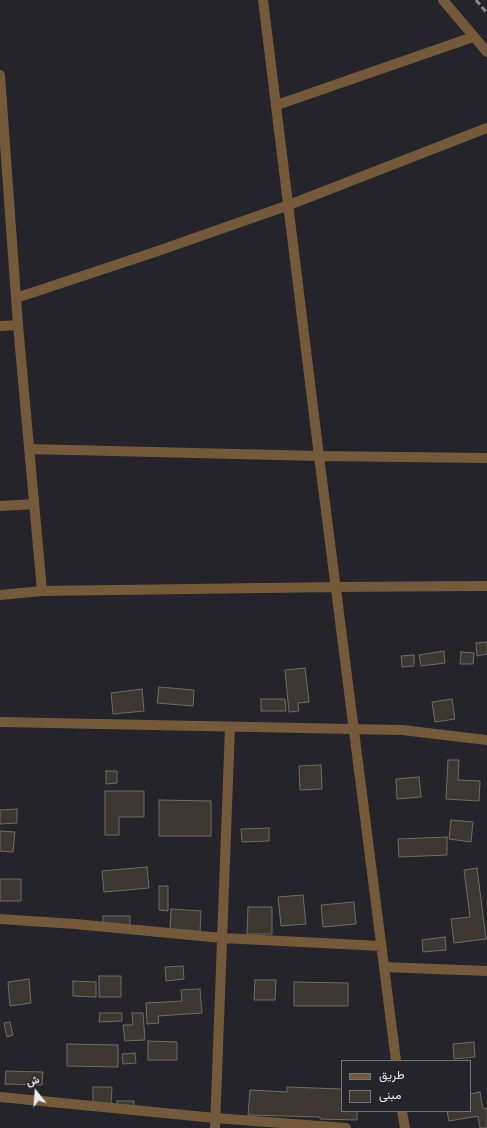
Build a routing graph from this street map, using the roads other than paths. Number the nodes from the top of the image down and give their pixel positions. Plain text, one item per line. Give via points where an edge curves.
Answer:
1 (263, 0) edge
2 (443, 0) edge
3 (474, 37) junction
4 (487, 52) edge
5 (0, 75) edge
6 (276, 105) junction
7 (487, 128) edge
8 (289, 205) junction
9 (16, 298) junction
10 (18, 325) junction
11 (0, 326) edge
12 (29, 449) junction
13 (319, 456) junction
14 (487, 458) edge
15 (34, 504) junction
16 (0, 506) edge
17 (487, 586) edge
18 (336, 587) junction
19 (42, 591) junction
20 (0, 595) edge
21 (0, 722) edge
22 (230, 727) junction
23 (354, 729) junction
24 (487, 740) edge
25 (0, 919) edge
26 (222, 938) junction
27 (381, 946) junction
28 (384, 967) junction
29 (487, 971) edge
30 (396, 1060) edge
31 (0, 1097) edge
32 (402, 1112) edge
33 (215, 1123) edge
34 (346, 1128) edge
35 (405, 1128) edge

1 - 6 street
2 - 3 street
3 - 4 street
3 - 6 street
5 - 9 street
6 - 8 street
7 - 8 street
8 - 9 street
8 - 13 street
9 - 10 street
10 - 11 street
10 - 12 street
12 - 13 street
12 - 15 street
13 - 14 street
13 - 18 street
15 - 16 street
15 - 19 street
17 - 18 street
18 - 19 street
18 - 23 street
19 - 20 street
21 - 22 street
22 - 23 street
22 - 26 street
23 - 24 street via 402,730
23 - 27 street
25 - 26 street
26 - 27 street
26 - 33 street
27 - 28 street
28 - 29 street
28 - 30 street
31 - 33 street
32 - 35 street
33 - 34 street

